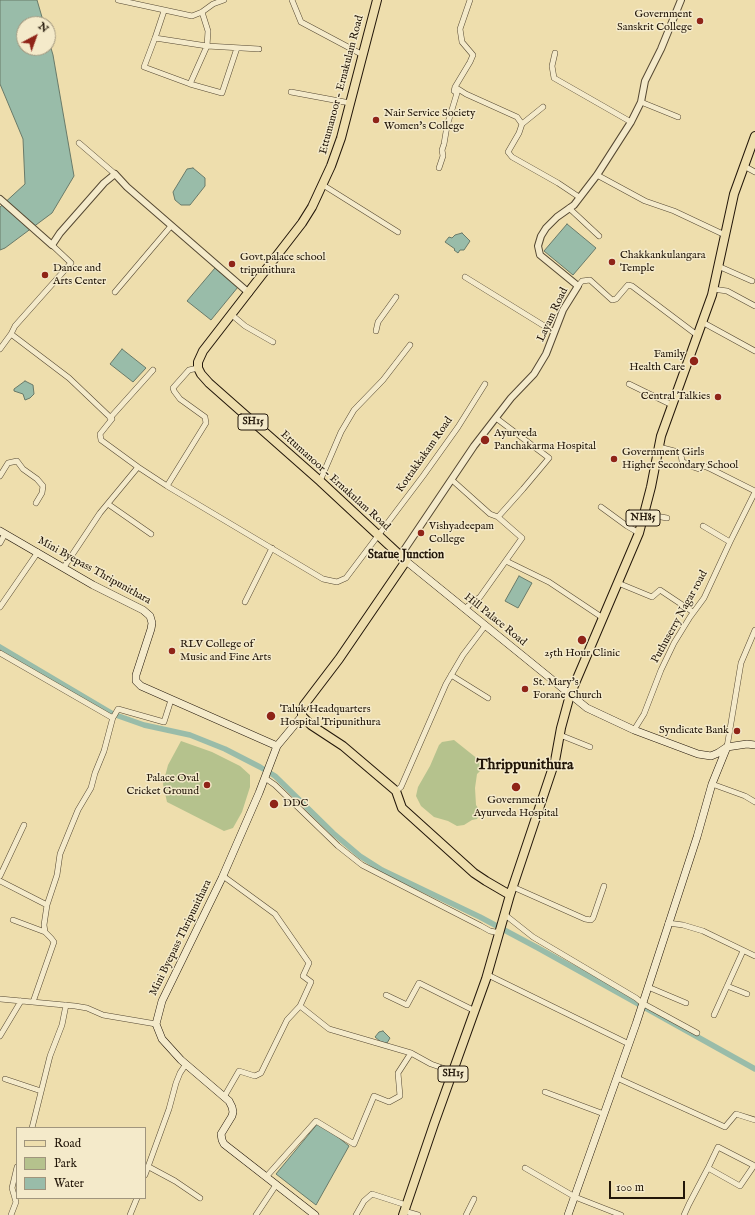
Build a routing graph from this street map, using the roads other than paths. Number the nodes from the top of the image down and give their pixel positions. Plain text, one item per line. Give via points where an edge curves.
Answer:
1 (118, 0) edge
2 (224, 0) edge
3 (292, 0) edge
4 (377, 0) edge
5 (470, 0) edge
6 (681, 0) edge
7 (164, 11) junction
8 (202, 12) junction
9 (155, 38) junction
10 (207, 46) junction
11 (237, 48) junction
12 (259, 50) dead end
13 (555, 53) dead end
14 (363, 55) junction
15 (190, 84) junction
16 (455, 87) junction
17 (292, 92) dead end
18 (641, 102) junction
19 (350, 103) junction
20 (543, 107) dead end
21 (678, 117) dead end
22 (631, 122) junction
23 (522, 124) junction
24 (755, 136) edge
25 (79, 143) dead end
26 (744, 166) junction
27 (439, 168) dead end
28 (755, 172) edge
29 (115, 174) junction
30 (597, 175) junction
31 (322, 185) junction
32 (579, 197) junction
33 (0, 199) edge
34 (570, 208) junction
35 (171, 226) junction
36 (398, 232) dead end
37 (725, 234) junction
38 (599, 236) dead end
39 (52, 245) junction
40 (718, 266) junction
41 (465, 277) dead end
42 (752, 281) dead end
43 (578, 286) junction
44 (713, 289) junction
45 (115, 292) dead end
46 (249, 293) junction
47 (396, 297) dead end
48 (755, 306) edge
49 (232, 315) junction
50 (702, 322) junction
51 (376, 331) dead end
52 (554, 332) junction
53 (11, 334) junction
54 (697, 335) junction
55 (273, 342) dead end
56 (410, 345) dead end
57 (0, 349) edge
58 (755, 351) edge
59 (198, 368) junction
60 (153, 370) dead end
61 (485, 384) dead end
62 (628, 384) dead end
63 (672, 405) junction
64 (110, 418) junction
65 (496, 418) junction
66 (659, 447) junction
67 (138, 467) junction
68 (0, 476) edge
69 (452, 480) junction
70 (320, 481) junction
71 (167, 486) junction
72 (755, 491) edge
73 (36, 503) dead end
74 (108, 504) junction
75 (601, 507) dead end
76 (644, 514) junction
77 (498, 517) junction
78 (667, 518) dead end
79 (703, 526) dead end
80 (2, 532) edge
81 (639, 533) junction
82 (151, 534) dead end
83 (379, 536) junction
84 (730, 542) junction
85 (0, 543) edge
86 (272, 548) junction
87 (38, 552) junction
88 (403, 558) junction
89 (506, 561) junction
90 (64, 568) junction
91 (618, 583) junction
92 (245, 602) dead end
93 (0, 607) edge
94 (464, 609) junction
95 (693, 612) junction
96 (603, 618) junction
97 (485, 626) junction
98 (755, 630) edge
99 (0, 653) edge
100 (451, 675) junction
101 (570, 695) junction
102 (488, 698) dead end
103 (171, 700) junction
104 (114, 715) junction
105 (302, 716) junction
106 (634, 730) junction
107 (560, 734) junction
108 (277, 746) junction
109 (755, 746) edge
110 (590, 747) dead end
111 (727, 748) junction
112 (265, 778) junction
113 (712, 784) junction
114 (396, 791) junction
115 (755, 802) edge
116 (24, 826) dead end
117 (0, 876) edge
118 (223, 876) junction
119 (0, 881) edge
120 (604, 886) dead end
121 (513, 887) junction
122 (510, 895) junction
123 (47, 905) junction
124 (504, 918) junction
125 (13, 920) dead end
126 (668, 923) junction
127 (45, 932) junction
128 (500, 933) junction
129 (743, 951) junction
130 (755, 956) edge
131 (488, 975) junction
132 (727, 986) junction
133 (648, 987) junction
134 (747, 994) dead end
135 (386, 995) dead end
136 (0, 999) edge
137 (21, 1000) junction
138 (33, 1002) junction
139 (642, 1003) junction
140 (686, 1003) dead end
141 (66, 1006) junction
142 (300, 1006) junction
143 (475, 1011) junction
144 (714, 1015) dead end
145 (156, 1024) junction
146 (697, 1033) dead end
147 (0, 1036) edge
148 (629, 1044) junction
149 (410, 1052) junction
150 (186, 1064) junction
151 (454, 1072) junction
152 (617, 1078) junction
153 (5, 1079) dead end
154 (40, 1091) junction
155 (545, 1092) dead end
156 (224, 1097) junction
157 (604, 1114) junction
158 (755, 1120) edge
159 (32, 1127) edge
160 (149, 1167) junction
161 (525, 1168) dead end
162 (708, 1168) junction
163 (16, 1171) edge
164 (146, 1173) edge
165 (266, 1177) junction
166 (276, 1185) junction
167 (575, 1197) junction
168 (200, 1198) dead end
169 (137, 1199) edge
170 (474, 1199) dead end
171 (404, 1210) edge
172 (11, 1215) edge
173 (130, 1215) edge
174 (256, 1215) edge
175 (315, 1215) edge
176 (356, 1215) edge
177 (418, 1215) edge
178 (466, 1215) edge
179 (568, 1215) edge
180 (621, 1215) edge
181 (684, 1215) edge

1 - 7 street
2 - 8 street
3 - 14 street via 301,22
4 - 14 main road, Ettumanoor - Ernakulam Road
5 - 16 street via 460,29 462,42 473,55
6 - 18 street, Layam Road via 645,81
7 - 8 street via 192,16
7 - 9 street
8 - 10 street via 208,31
9 - 10 street
9 - 15 street via 144,66
10 - 11 street
10 - 15 street
11 - 12 street
11 - 15 street via 222,93
13 - 22 street via 552,66 554,78
14 - 19 main road, Ettumanoor - Ernakulam Road
16 - 23 street via 516,117
16 - 27 street via 454,91 457,93 447,126
17 - 19 street
18 - 21 street
18 - 22 street, Layam Road
19 - 31 main road, Ettumanoor - Ernakulam Road via 341,138
20 - 23 street
22 - 30 street, Layam Road
23 - 32 street via 508,152
24 - 26 main road, NH85
25 - 29 street
26 - 28 street
26 - 37 main road, NH85 / NH85 via 734,194
29 - 35 street
29 - 39 street
30 - 32 street, Layam Road
30 - 37 street via 645,201
31 - 36 street
31 - 46 main road, Ettumanoor - Ernakulam Road via 302,223
32 - 34 street, Layam Road
33 - 39 street
34 - 38 street
34 - 43 street, Layam Road via 546,228 538,246 540,255
35 - 45 street
35 - 46 street
37 - 40 main road, NH85 / NH85
39 - 53 street via 71,263 15,326
40 - 42 street
40 - 44 main road, NH85 / NH85
41 - 52 street
43 - 52 street, Layam Road via 563,310
43 - 54 street via 582,281 590,280 612,300 616,299 628,285 632,286
44 - 48 street via 727,291
44 - 50 main road, NH85 / NH85
46 - 49 main road, Ettumanoor - Ernakulam Road
47 - 51 street via 378,322
49 - 55 street via 245,326
49 - 59 main road, Ettumanoor - Ernakulam Road via 200,357
50 - 54 main road, NH85 / NH85
50 - 58 street
52 - 65 street, Layam Road via 546,354 534,374
53 - 57 street
53 - 64 street via 69,378
54 - 63 main road, NH85 / NH85
56 - 70 street via 383,380 354,410 341,432
59 - 70 main road, Ettumanoor - Ernakulam Road / SH15 via 209,383
59 - 71 street via 189,370 173,388 180,399 205,417 206,423
60 - 64 street, Kottakkakam Road
61 - 83 street, Kottakkakam Road via 458,427
62 - 63 street
63 - 66 main road, NH85 / NH85
64 - 67 street, Kottakkakam Road via 112,419 100,434 101,440
65 - 69 street, Layam Road
65 - 77 street via 549,458
66 - 72 street via 678,452 682,461 690,466 699,469 704,466 711,468
66 - 76 main road, NH85 / NH85
67 - 71 street, Kottakkakam Road
67 - 74 street
68 - 73 street via 8,463 17,461 43,486
69 - 77 street via 490,514
69 - 88 street, Layam Road
70 - 83 main road, Ettumanoor - Ernakulam Road / SH15
71 - 86 street, Kottakkakam Road
72 - 84 street, Puthuserry Nagar road
74 - 82 street
74 - 90 street
75 - 81 street
76 - 78 street
76 - 81 main road, NH85 / NH85
77 - 89 street via 522,538
79 - 84 street
80 - 85 street
80 - 87 main road, Mini Byepass Thripunithara
81 - 91 main road, NH85 / NH85
83 - 86 street, Kottakkakam Road via 346,578 337,582 324,579
83 - 88 main road, Ettumanoor - Ernakulam Road / SH15
84 - 95 street, Puthuserry Nagar road via 704,598
86 - 92 street
87 - 90 main road, Mini Byepass Thripunithara
87 - 93 street
88 - 94 main road, Hill Palace Road
88 - 105 main road via 339,659 304,706
89 - 94 street via 480,597
89 - 96 street via 549,582
90 - 103 main road, Mini Byepass Thripunithara via 150,616 152,626 136,672 136,681 146,689
91 - 95 street via 652,597 660,590
91 - 96 main road, NH85 / NH85
94 - 97 main road, Hill Palace Road
95 - 106 street, Puthuserry Nagar road via 674,643 644,714
96 - 101 main road, NH85 / NH85
97 - 100 street
97 - 101 main road, Hill Palace Road
98 - 111 street via 741,663
99 - 104 street
100 - 102 street
100 - 114 street via 401,787
101 - 106 main road via 587,708
101 - 107 main road, SH15
103 - 104 street via 164,722 118,709
103 - 108 main road, Mini Byepass Thripunithara
104 - 123 street via 91,788 62,846 55,884
105 - 108 main road, Mini Byepass Thripunithara
105 - 114 main road via 343,746
106 - 111 main road via 698,754 711,756
107 - 110 street
107 - 121 main road, SH15 via 555,761
108 - 112 main road, Mini Byepass Thripunithara
109 - 111 main road via 747,744
111 - 113 main road
112 - 118 main road, Mini Byepass Thripunithara
112 - 128 street via 362,865 442,907
113 - 115 street
113 - 126 main road
114 - 122 main road via 402,808 474,873
116 - 117 street
118 - 142 street via 275,914 309,962 303,976 311,982
118 - 145 main road, Mini Byepass Thripunithara via 162,1001
119 - 123 street
120 - 121 street via 591,920
121 - 122 main road, SH15
122 - 124 main road, SH15
123 - 127 street
124 - 128 main road, SH15
124 - 139 street
125 - 127 street
126 - 129 street via 703,931
126 - 133 main road
127 - 138 street via 54,942
128 - 131 main road, SH15
129 - 130 street
129 - 132 street
131 - 143 main road, SH15
131 - 148 street
132 - 134 street
132 - 144 street
133 - 139 main road
133 - 140 street
135 - 143 street via 407,1006 419,983
136 - 137 street
137 - 138 street
137 - 147 street
138 - 141 street
139 - 146 street
139 - 148 main road
141 - 145 street
141 - 154 street
142 - 149 street via 329,1029
142 - 156 street via 287,1020 261,1073 255,1076 240,1071
143 - 151 main road, SH15
145 - 150 main road via 162,1039
148 - 152 main road
149 - 151 street via 431,1064
149 - 165 street via 398,1073 400,1096 389,1102 374,1096 354,1144 316,1121
150 - 156 main road
150 - 160 street via 178,1078
151 - 171 main road, SH15
152 - 157 main road
152 - 158 street via 724,1127 736,1114
153 - 154 street
154 - 159 street
155 - 157 street
156 - 165 main road via 233,1112 221,1134 224,1144
157 - 167 main road
160 - 164 street
160 - 168 street
161 - 167 street
162 - 162 street via 718,1147 753,1165 740,1186
162 - 181 street
163 - 172 street via 12,1188 16,1202
165 - 166 main road
166 - 174 street
166 - 175 main road
167 - 179 main road
167 - 180 street
169 - 173 street
170 - 178 street
171 - 176 street via 372,1194 364,1201
171 - 177 street

